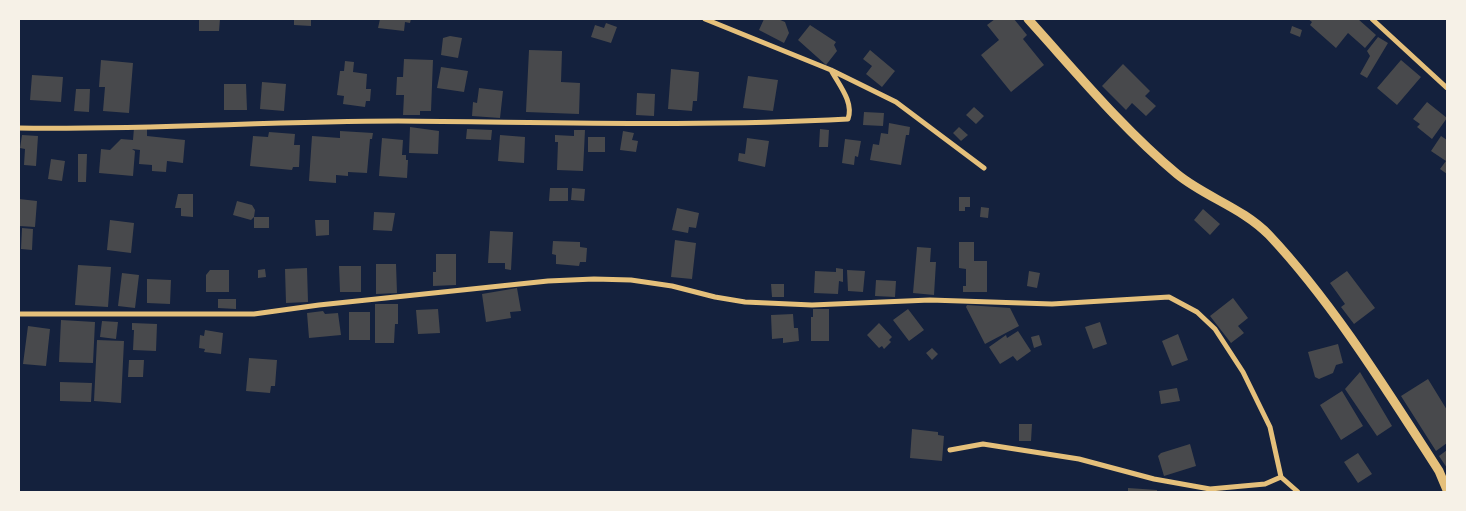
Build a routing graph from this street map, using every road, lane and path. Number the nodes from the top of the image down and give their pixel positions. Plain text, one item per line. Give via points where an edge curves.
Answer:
1 (705, 19) edge
2 (1028, 19) edge
3 (1372, 19) edge
4 (831, 70) junction
5 (1447, 88) edge
6 (19, 128) edge
7 (984, 168) dead end
8 (19, 314) edge
9 (950, 450) dead end
10 (1281, 477) junction
11 (1447, 490) edge
12 (1298, 492) edge

1 - 4 street
2 - 11 street via 1150,151 1180,176 1267,233 1319,296 1363,357 1439,471
3 - 5 street
4 - 6 street via 851,110 848,119
4 - 7 street via 896,102
8 - 10 street via 254,314 548,281 594,279 672,286 715,298 745,302 812,305 930,300 1052,304 1170,297 1197,312 1215,329 1242,372 1270,427
9 - 10 street via 983,444 1079,459 1163,481 1210,489 1265,484
10 - 12 street

